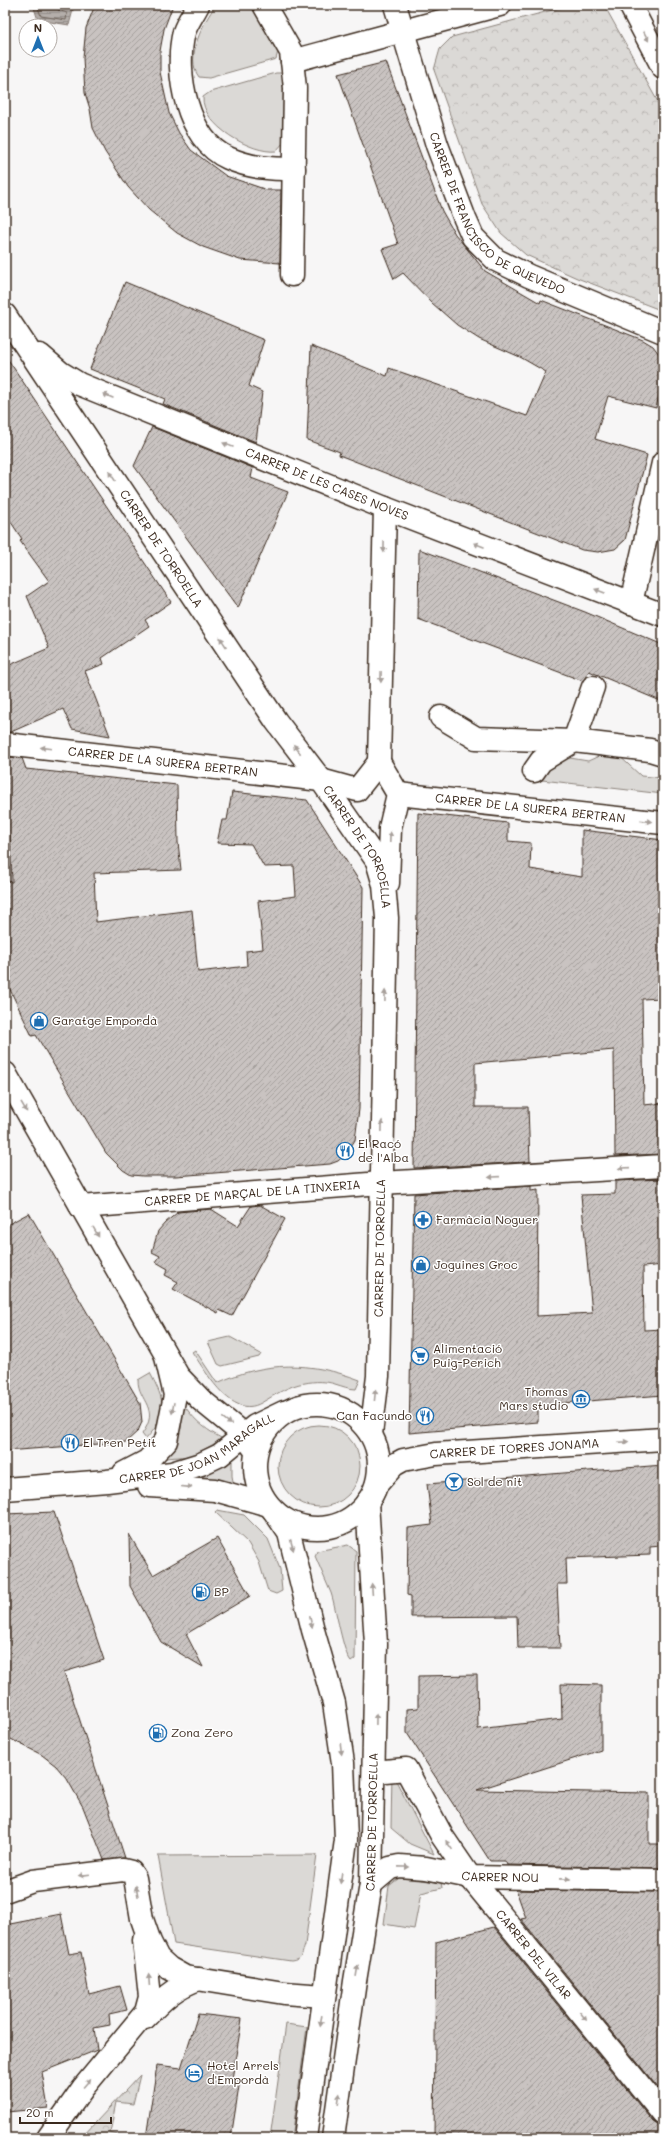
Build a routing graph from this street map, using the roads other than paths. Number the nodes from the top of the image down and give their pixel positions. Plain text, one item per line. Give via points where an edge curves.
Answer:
1 (198, 5) edge
2 (264, 5) edge
3 (395, 5) edge
4 (500, 5) edge
5 (630, 5) edge
6 (401, 31) junction
7 (292, 61) junction
8 (663, 68) edge
9 (294, 169) junction
10 (292, 275) dead end
11 (7, 318) edge
12 (663, 332) edge
13 (663, 463) edge
14 (385, 508) junction
15 (631, 603) junction
16 (663, 615) edge
17 (594, 687) dead end
18 (441, 717) dead end
19 (574, 741) junction
20 (5, 744) edge
21 (663, 754) edge
22 (379, 762) junction
23 (534, 771) dead end
24 (321, 780) junction
25 (398, 794) junction
26 (663, 823) edge
27 (387, 918) junction
28 (5, 1073) edge
29 (663, 1166) edge
30 (381, 1183) junction
31 (81, 1207) junction
32 (165, 1356) junction
33 (663, 1440) edge
34 (374, 1442) junction
35 (250, 1443) junction
36 (403, 1460) junction
37 (106, 1481) junction
38 (5, 1489) edge
39 (372, 1493) junction
40 (270, 1507) junction
41 (374, 1772) junction
42 (470, 1878) junction
43 (663, 1880) edge
44 (371, 1884) junction
45 (5, 1891) edge
46 (142, 1919) junction
47 (199, 1979) junction
48 (324, 1996) junction
49 (134, 2029) junction
50 (663, 2114) edge
51 (48, 2138) edge
52 (305, 2138) edge
53 (333, 2138) edge

1 - 9 street via 184,31 181,52 186,100 195,124 208,143 227,158 249,166
2 - 7 street via 291,52
3 - 6 street, CARRER DE FRANCISCO DE QUEVEDO
4 - 6 street
5 -> 8 street
6 - 7 street
6 - 12 street, CARRER DE FRANCISCO DE QUEVEDO via 437,145 473,237 496,260
7 - 9 street via 295,88
9 - 10 street
14 -> 11 street, CARRER DE LES CASES NOVES via 79,384 46,361
24 -> 11 street, CARRER DE TORROELLA via 276,721
13 - 15 street
15 -> 14 street, CARRER DE LES CASES NOVES
14 -> 22 street
15 - 16 street, CARRER DE LES CASES NOVES
17 - 19 street
18 - 19 street via 476,738
19 - 21 street via 650,750
19 - 23 street via 541,760
24 -> 20 street, CARRER DE LA SURERA BERTRAN
22 - 24 street, CARRER DE TORROELLA via 357,790
22 - 25 street
24 - 27 street, CARRER DE TORROELLA via 377,861 384,885
25 -> 26 street, CARRER DE LA SURERA BERTRAN
27 -> 25 street, CARRER DE TORROELLA via 390,828
30 -> 27 street, CARRER DE TORROELLA
28 -> 31 street
29 -> 30 street, CARRER DE MARÇAL DE LA TINXERIA
30 - 31 street, CARRER DE MARÇAL DE LA TINXERIA
34 -> 30 street, CARRER DE TORROELLA via 378,1376
31 -> 32 street
32 -> 35 street via 178,1376 201,1400
32 -> 37 street via 175,1395 166,1441 147,1461
36 -> 33 street, CARRER DE TORRES JONAMA via 436,1454
34 - 35 street via 356,1417 328,1404 305,1404 284,1412
34 - 36 street
34 - 39 street via 379,1465
35 - 37 street, CARRER DE JOAN MARAGALL via 201,1464 172,1472
35 - 40 street via 254,1474
36 - 39 street, CARRER DE TORRES JONAMA via 394,1465
37 - 38 street, CARRER DE JOAN MARAGALL
37 -> 40 street, CARRER DE JOAN MARAGALL via 215,1490
39 - 40 street via 352,1517 340,1524 326,1527 313,1528 292,1523
41 -> 39 street, CARRER DE TORROELLA via 376,1644
40 -> 48 street via 289,1533 338,1725 346,1840
42 -> 41 street, CARRER NOU via 442,1836 406,1769
41 - 44 street, CARRER DE TORROELLA
42 -> 43 street, CARRER NOU
44 -> 42 street via 390,1868 399,1866 426,1868
42 -> 50 street, CARRER DEL VILAR
53 -> 44 street, CARRER DE TORROELLA
46 -> 45 street via 135,1878 131,1872 123,1870 34,1882
46 - 47 street via 158,1958 185,1977
49 -> 46 street via 146,2012 150,1998
47 - 48 street via 284,1993
47 - 49 street via 166,1995
48 -> 52 street
51 -> 49 street via 83,2088

